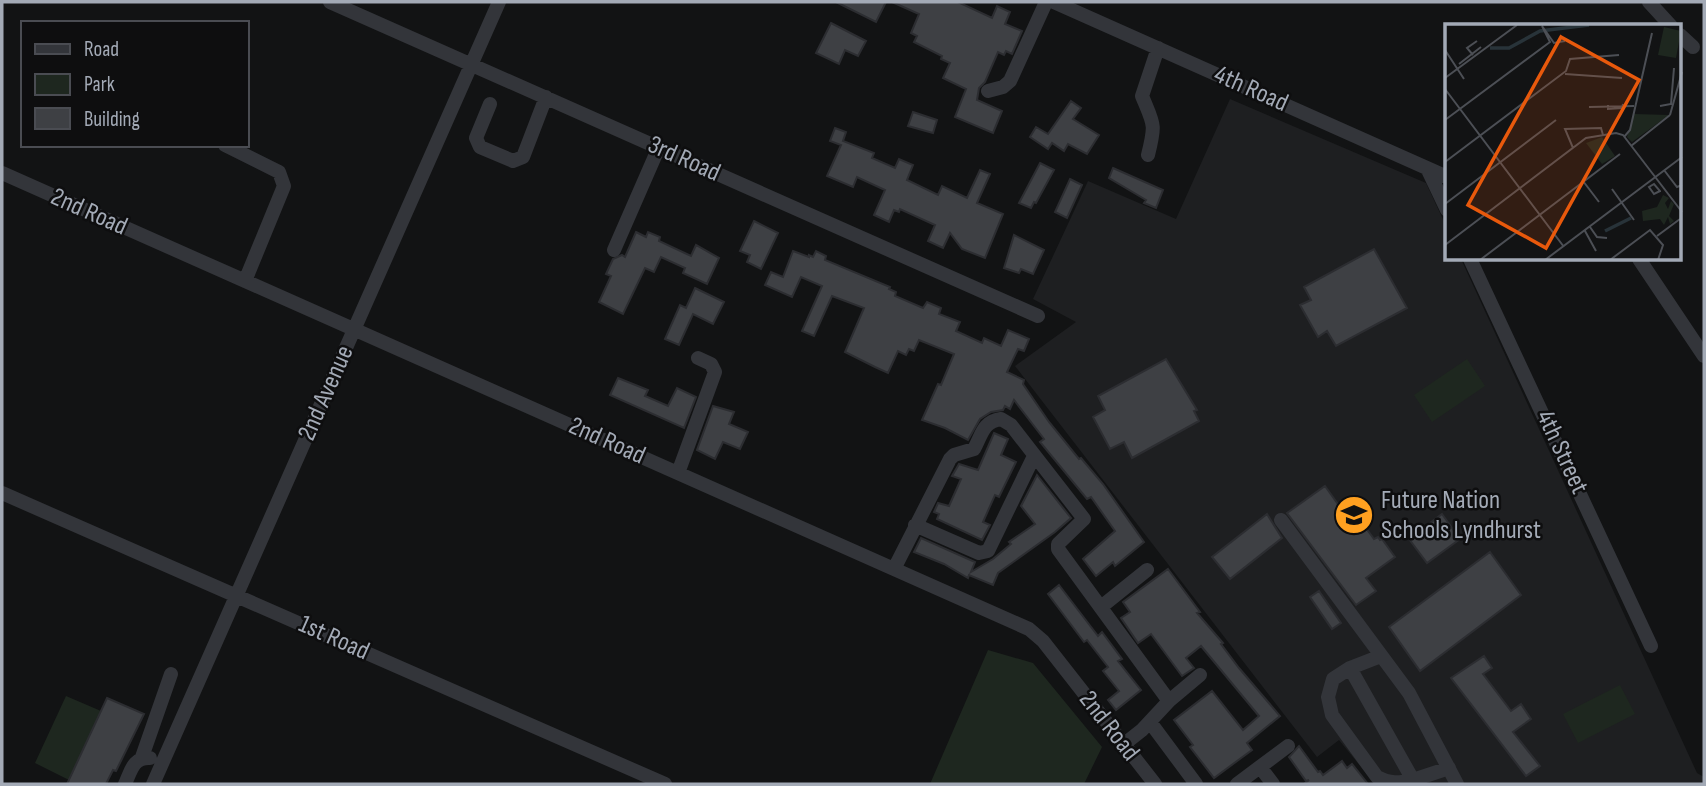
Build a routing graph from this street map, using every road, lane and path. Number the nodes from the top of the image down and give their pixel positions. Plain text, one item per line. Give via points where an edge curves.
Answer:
1 (330, 2) edge
2 (499, 2) edge
3 (1046, 2) edge
4 (1054, 2) edge
5 (1649, 2) edge
6 (1669, 24) edge
7 (1682, 37) edge
8 (1693, 47) dead end
9 (1158, 48) junction
10 (471, 64) junction
11 (988, 91) dead end
12 (546, 97) junction
13 (490, 104) dead end
14 (229, 147) edge
15 (659, 148) junction
16 (1148, 155) dead end
17 (1427, 168) junction
18 (2, 173) edge
19 (1445, 176) edge
20 (1445, 206) edge
21 (614, 250) dead end
22 (1471, 261) edge
23 (1640, 261) edge
24 (245, 281) junction
25 (1038, 316) dead end
26 (355, 329) junction
27 (1704, 356) edge
28 (698, 358) dead end
29 (1034, 456) junction
30 (678, 472) junction
31 (2, 494) edge
32 (1281, 520) dead end
33 (915, 525) junction
34 (894, 569) junction
35 (1147, 570) dead end
36 (237, 596) junction
37 (1101, 607) junction
38 (1651, 646) dead end
39 (1381, 656) junction
40 (1350, 668) junction
41 (171, 674) dead end
42 (1200, 675) dead end
43 (1169, 701) junction
44 (1150, 722) junction
45 (1124, 745) junction
46 (1288, 746) dead end
47 (142, 757) junction
48 (164, 758) junction
49 (1260, 767) junction
50 (1450, 768) junction
51 (1413, 780) junction
52 (125, 784) edge
53 (153, 784) edge
54 (665, 784) edge
55 (1155, 784) edge
56 (1196, 784) edge
57 (1237, 784) edge
58 (1273, 784) edge
59 (1457, 784) edge

1 - 10 street, 3rd Road
2 - 10 street, 2nd Avenue
3 - 11 street via 1010,81
4 - 9 street, 4th Road
5 - 6 street
7 - 8 street
9 - 16 street via 1142,96 1154,120
9 - 17 street, 4th Road
10 - 12 street, 3rd Road
10 - 26 street, 2nd Avenue
12 - 13 street via 523,157 513,161 477,144
12 - 15 street, 3rd Road
14 - 24 street via 279,172 284,186
15 - 21 street
15 - 25 street, 3rd Road
17 - 19 street, 4th Road
17 - 20 street
18 - 24 street, 2nd Road
22 - 38 street, 4th Street
23 - 27 street
24 - 26 street, 2nd Road
26 - 30 street, 2nd Road
26 - 36 street, 2nd Avenue
28 - 30 street via 711,364 715,372
29 - 33 street via 988,551 979,552
29 - 33 street via 1011,425 1000,419 989,422 974,449 950,459
29 - 37 street via 1083,517 1057,547
30 - 34 street, 2nd Road
31 - 36 street, 1st Road
32 - 39 street
33 - 34 street
34 - 45 street, 2nd Road via 1033,632
35 - 37 street
36 - 48 street, 2nd Avenue
36 - 54 street, 1st Road
37 - 43 street
39 - 40 street
39 - 50 street via 1409,693
40 - 51 street
40 - 51 street via 1333,679 1328,697 1332,716 1377,777 1397,783
41 - 47 street
42 - 43 street
43 - 44 street
44 - 45 street
44 - 56 street
45 - 55 street, 2nd Road
46 - 49 street
47 - 48 street
47 - 52 street via 135,761
48 - 53 street, 2nd Avenue
49 - 57 street
49 - 58 street
50 - 51 street
50 - 59 street

